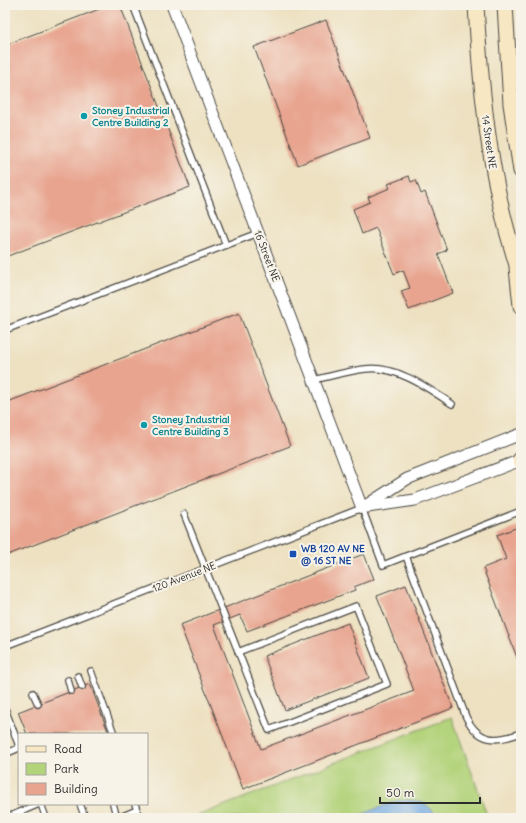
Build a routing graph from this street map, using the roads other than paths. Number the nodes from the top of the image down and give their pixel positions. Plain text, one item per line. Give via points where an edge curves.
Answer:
1 (133, 5) edge
2 (172, 5) edge
3 (476, 5) edge
4 (505, 5) edge
5 (521, 171) edge
6 (258, 233) junction
7 (226, 245) junction
8 (519, 270) edge
9 (521, 306) edge
10 (5, 330) edge
11 (314, 380) junction
12 (452, 404) dead end
13 (521, 434) edge
14 (521, 460) edge
15 (362, 508) junction
16 (521, 511) edge
17 (184, 514) dead end
18 (406, 556) junction
19 (205, 568) junction
20 (5, 646) edge
21 (238, 652) junction
22 (91, 671) dead end
23 (78, 676) dead end
24 (68, 680) dead end
25 (82, 687) dead end
26 (71, 691) dead end
27 (33, 693) dead end
28 (38, 704) dead end
29 (5, 709) edge
30 (521, 732) edge
31 (114, 733) edge
32 (18, 744) edge
33 (18, 748) edge
34 (5, 754) edge
35 (38, 805) edge
36 (40, 805) edge
37 (80, 805) edge
38 (113, 805) edge
39 (135, 805) edge
40 (6, 818) edge
41 (46, 818) edge
42 (85, 818) edge
43 (118, 818) edge

1 - 7 lane
2 - 6 street, 16 Street NE
3 - 8 street, 14 Street NE via 480,64 493,169
4 - 5 street via 511,104
6 - 7 lane
6 - 11 street, 16 Street NE
7 - 10 lane
8 - 9 street, 14 Street NE
11 - 12 lane via 366,368 383,369 432,390
11 - 15 street, 16 Street NE
13 - 15 street, 120 Avenue NE via 407,479
14 - 15 street, 120 Avenue NE via 415,500
15 - 18 lane via 383,564
15 - 19 lane, 120 Avenue NE
16 - 18 lane
17 - 19 lane
18 - 30 lane via 473,730 483,737 498,739
19 - 20 lane, 120 Avenue NE
19 - 21 lane
21 - 21 lane via 269,730 387,684 356,606
22 - 31 lane
23 - 25 lane
24 - 26 lane
27 - 28 lane
29 - 32 lane
33 - 34 lane
35 - 40 lane
36 - 41 lane
37 - 42 lane
38 - 43 lane
39 - 43 lane via 137,810

